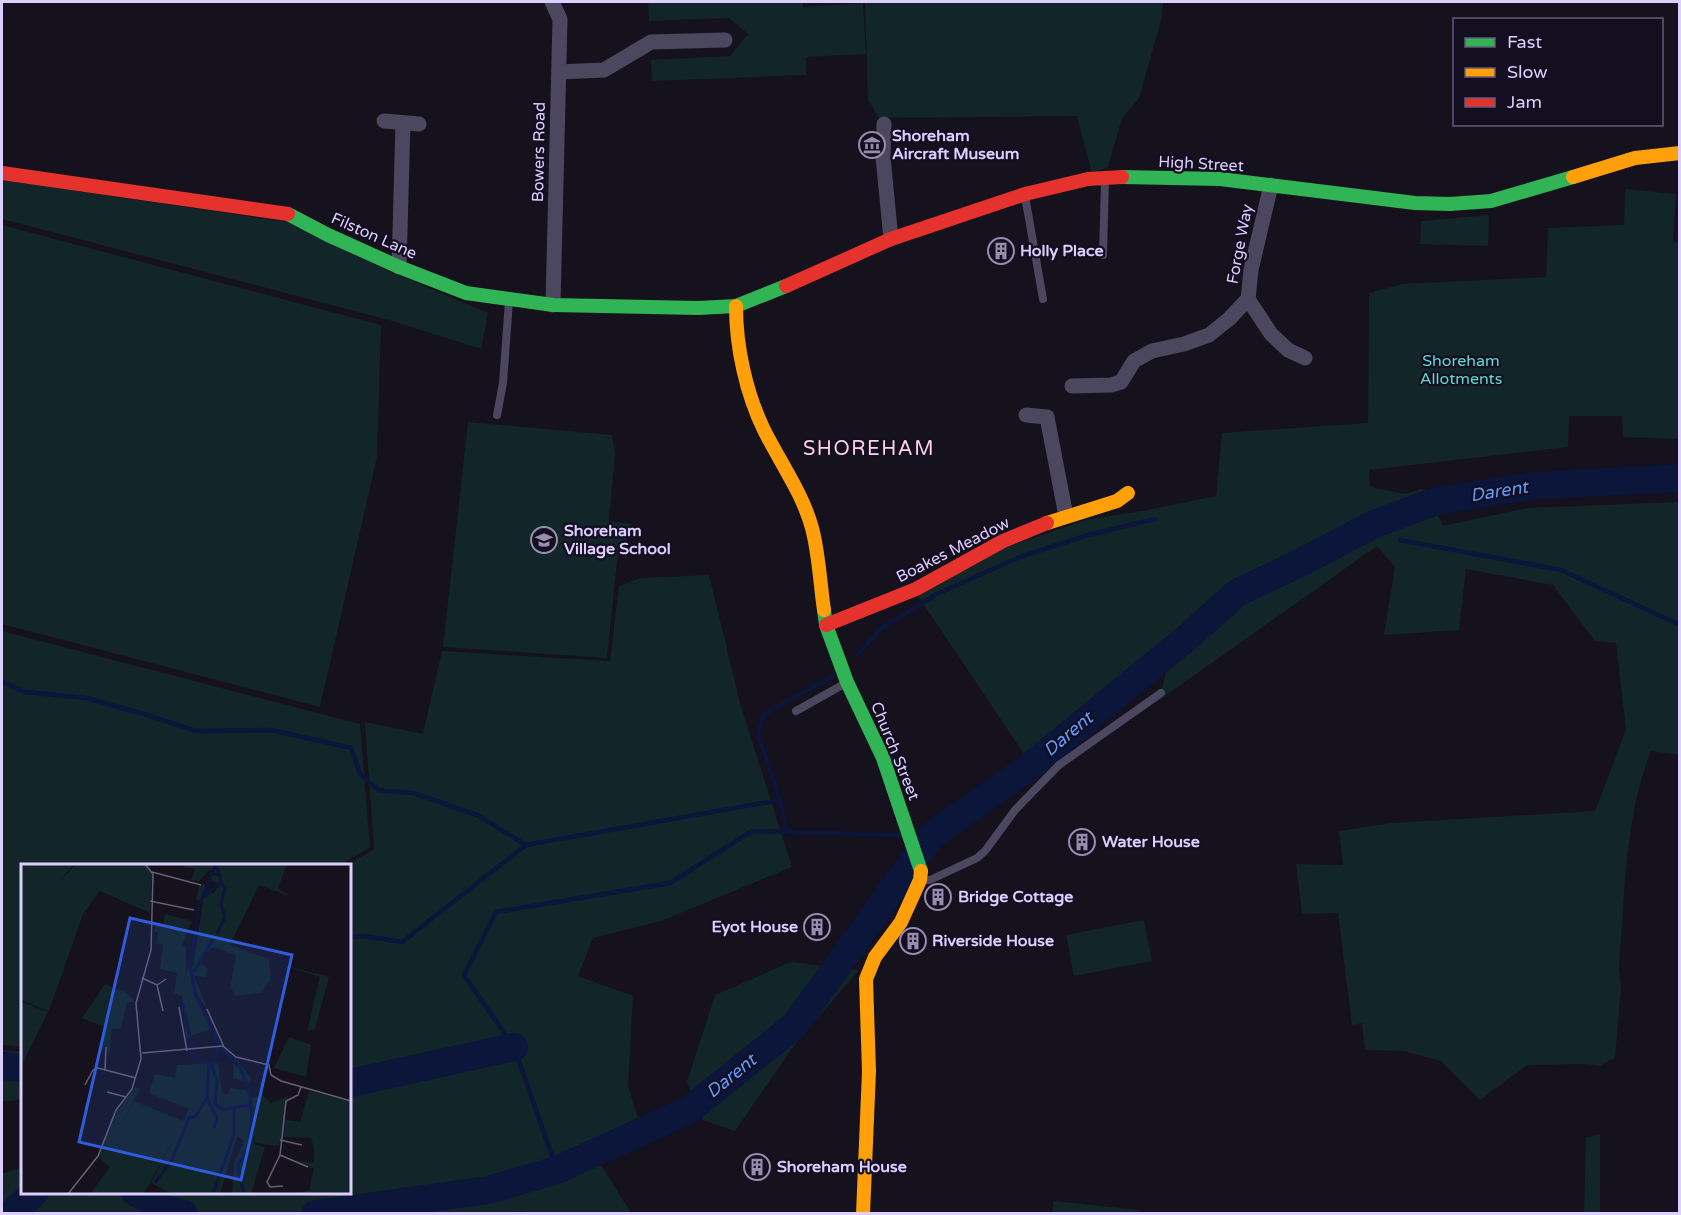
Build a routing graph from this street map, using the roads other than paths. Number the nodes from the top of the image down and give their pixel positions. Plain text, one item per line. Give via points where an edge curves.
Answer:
1 (552, 2) edge
2 (725, 40) dead end
3 (559, 72) junction
4 (384, 121) dead end
5 (403, 123) junction
6 (419, 124) dead end
7 (884, 124) dead end
8 (1680, 153) edge
9 (2, 173) edge
10 (1105, 178) junction
11 (1271, 185) junction
12 (1025, 194) junction
13 (891, 239) junction
14 (1103, 255) dead end
15 (399, 267) junction
16 (1043, 299) dead end
17 (1248, 299) junction
18 (509, 300) junction
19 (553, 304) junction
20 (736, 306) junction
21 (1305, 358) dead end
22 (1072, 386) dead end
23 (497, 415) dead end
24 (1026, 416) dead end
25 (1128, 493) dead end
26 (1066, 516) junction
27 (826, 625) junction
28 (847, 682) junction
29 (1161, 693) dead end
30 (796, 711) dead end
31 (921, 874) junction
32 (862, 1214) edge

1 - 3 street, Bowers Road via 560,19
2 - 3 street via 651,42 604,70
3 - 19 street, Bowers Road
4 - 5 street
5 - 6 street
5 - 15 street
7 - 13 street via 883,157
8 - 11 street, High Street via 1635,158 1491,201 1415,203
9 - 15 street, Filston Lane via 291,214
10 - 11 street, High Street via 1220,179
10 - 12 street, High Street
10 - 14 lane
11 - 17 street, Forge Way
12 - 13 street, High Street
12 - 16 lane
13 - 20 street, High Street
15 - 18 street, Filston Lane via 466,293
17 - 21 street, Forge Way via 1271,334 1288,350
17 - 22 street via 1209,335 1152,351 1134,361 1120,382
18 - 19 street, Filston Lane
18 - 23 lane
19 - 20 street, Filston Lane
20 - 27 street, Church Street via 747,384 763,427 801,498 812,528
24 - 26 street via 1047,417
25 - 26 street, Boakes Meadow via 1117,501
26 - 27 street, Boakes Meadow via 1003,540 916,589
27 - 28 street, Church Street
28 - 30 lane
28 - 31 street, Church Street via 884,758
29 - 31 lane via 1059,765 1015,810 978,858 930,880
31 - 32 street via 901,922 875,957 866,979 869,1071

